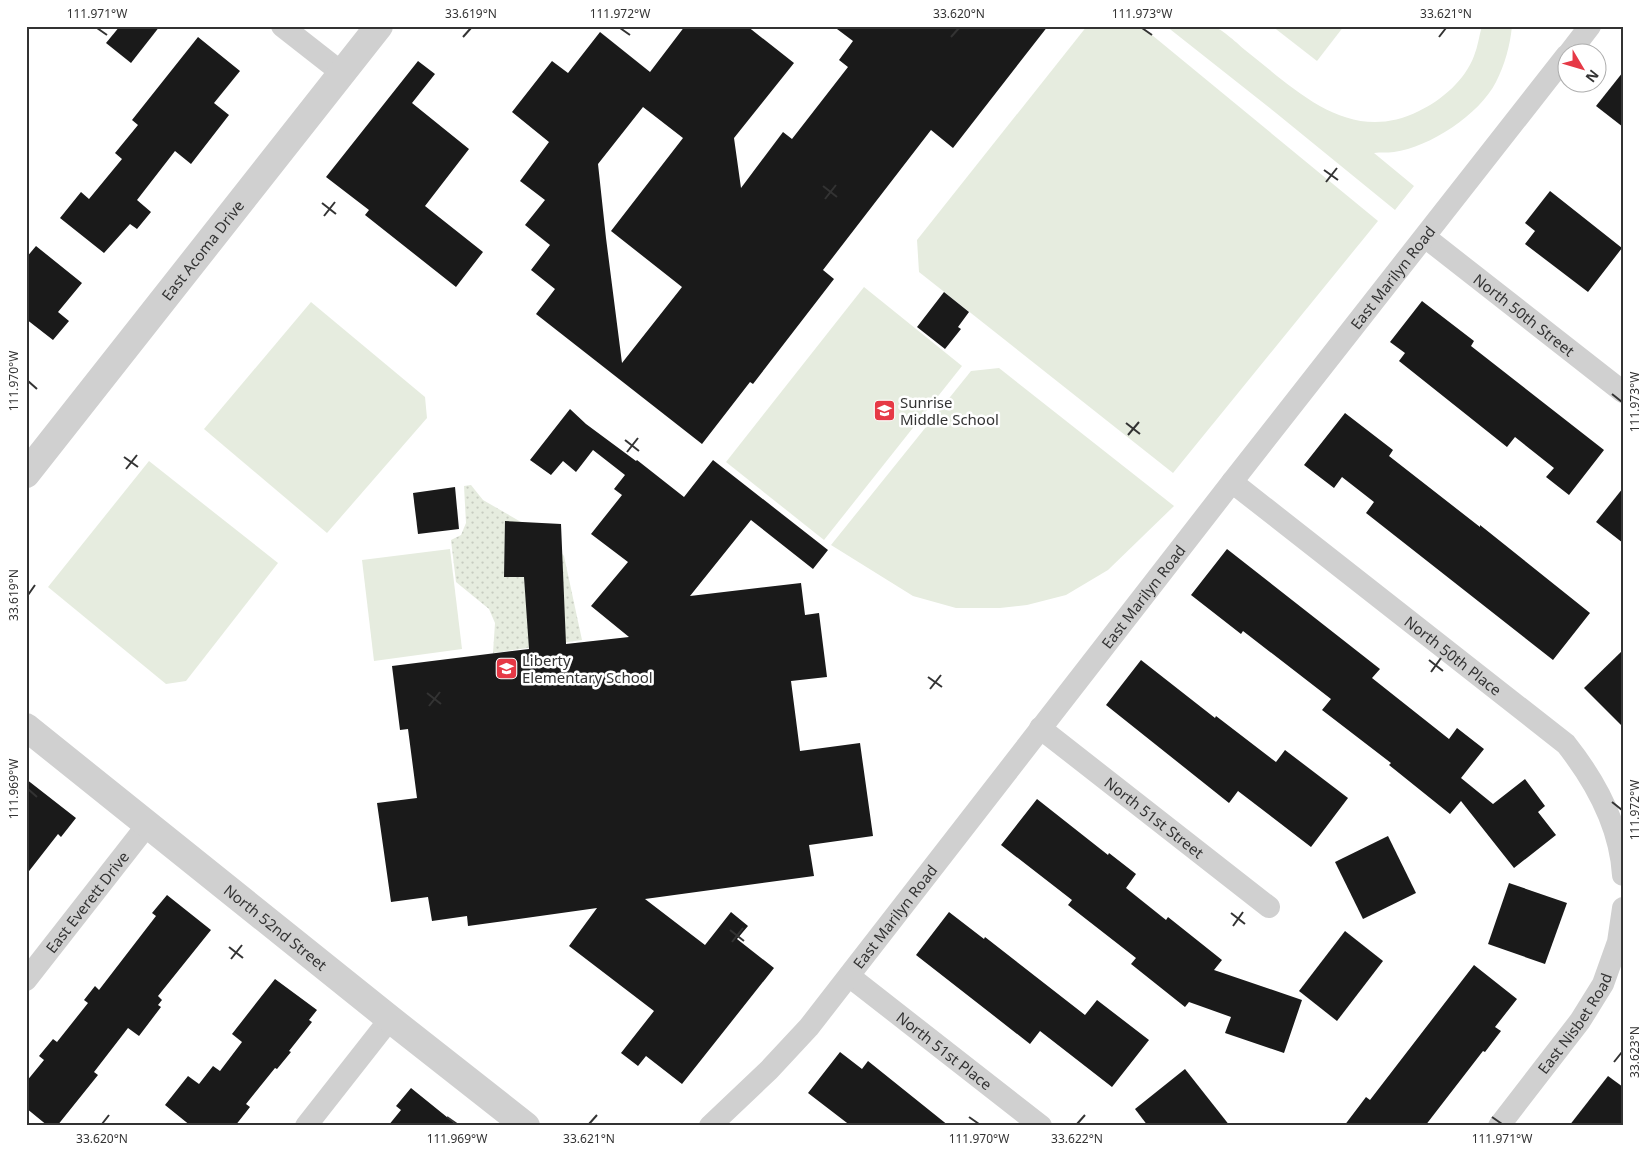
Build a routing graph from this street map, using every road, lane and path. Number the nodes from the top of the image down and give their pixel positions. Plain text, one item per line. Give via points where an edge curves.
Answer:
1 (282, 26) edge
2 (378, 26) edge
3 (1590, 26) edge
4 (1578, 42) edge
5 (1556, 69) edge
6 (342, 73) junction
7 (1425, 237) junction
8 (1623, 392) edge
9 (26, 474) edge
10 (1232, 482) junction
11 (26, 727) edge
12 (1040, 728) junction
13 (148, 824) junction
14 (1623, 868) edge
15 (1623, 875) edge
16 (1269, 907) dead end
17 (1623, 908) edge
18 (849, 976) junction
19 (26, 980) edge
20 (390, 1019) junction
21 (306, 1126) edge
22 (526, 1126) edge
23 (710, 1126) edge
24 (1041, 1126) edge
25 (1499, 1126) edge

1 - 6 street
2 - 6 street, East Acoma Drive
3 - 4 street
5 - 7 street, East Marilyn Road
6 - 9 street, East Acoma Drive
7 - 8 street, North 50th Street
7 - 10 street, East Marilyn Road
10 - 12 street, East Marilyn Road
10 - 14 street, North 50th Place via 1566,744 1586,770 1604,803 1620,847
11 - 13 street, North 52nd Street
12 - 16 street, North 51st Street
12 - 18 street, East Marilyn Road
13 - 19 street, East Everett Drive
13 - 20 street, North 52nd Street
14 - 15 street
17 - 25 street, East Nisbet Road via 1618,942 1603,984 1580,1022
18 - 23 street, East Marilyn Road via 809,1027
18 - 24 street, North 51st Place
20 - 21 street
20 - 22 street, North 52nd Street

